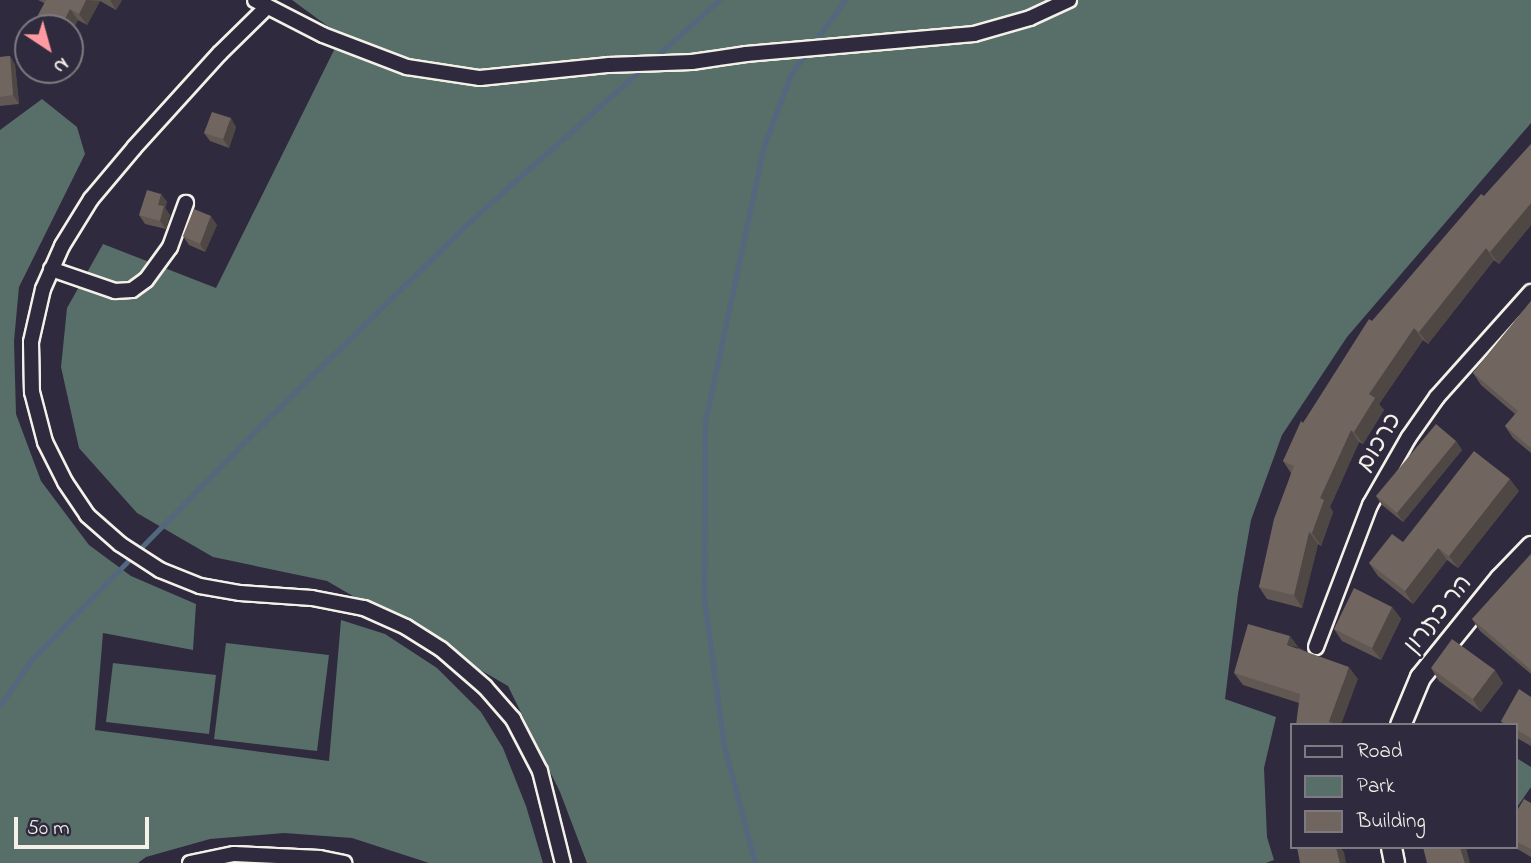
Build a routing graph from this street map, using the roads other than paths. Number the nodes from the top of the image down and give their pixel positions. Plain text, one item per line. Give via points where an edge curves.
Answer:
1 (1069, 0) edge
2 (261, 4) edge
3 (186, 203) dead end
4 (51, 269) junction
5 (1531, 292) edge
6 (1531, 546) edge
7 (1316, 647) dead end
8 (1402, 723) edge
9 (190, 863) edge
10 (344, 863) edge
11 (563, 863) edge

1 - 2 street via 1030,18 974,34 480,78 407,67 323,35
2 - 4 street via 91,199
3 - 4 street via 170,247 146,280 132,290 115,291
4 - 11 street via 31,342 32,392 45,442 87,514 120,544 160,570 200,586 364,608 442,649 513,719 540,771
5 - 7 street, כרכום via 1437,397 1409,437 1370,505
6 - 8 street, הר כתרון via 1420,677
9 - 10 street via 234,854

